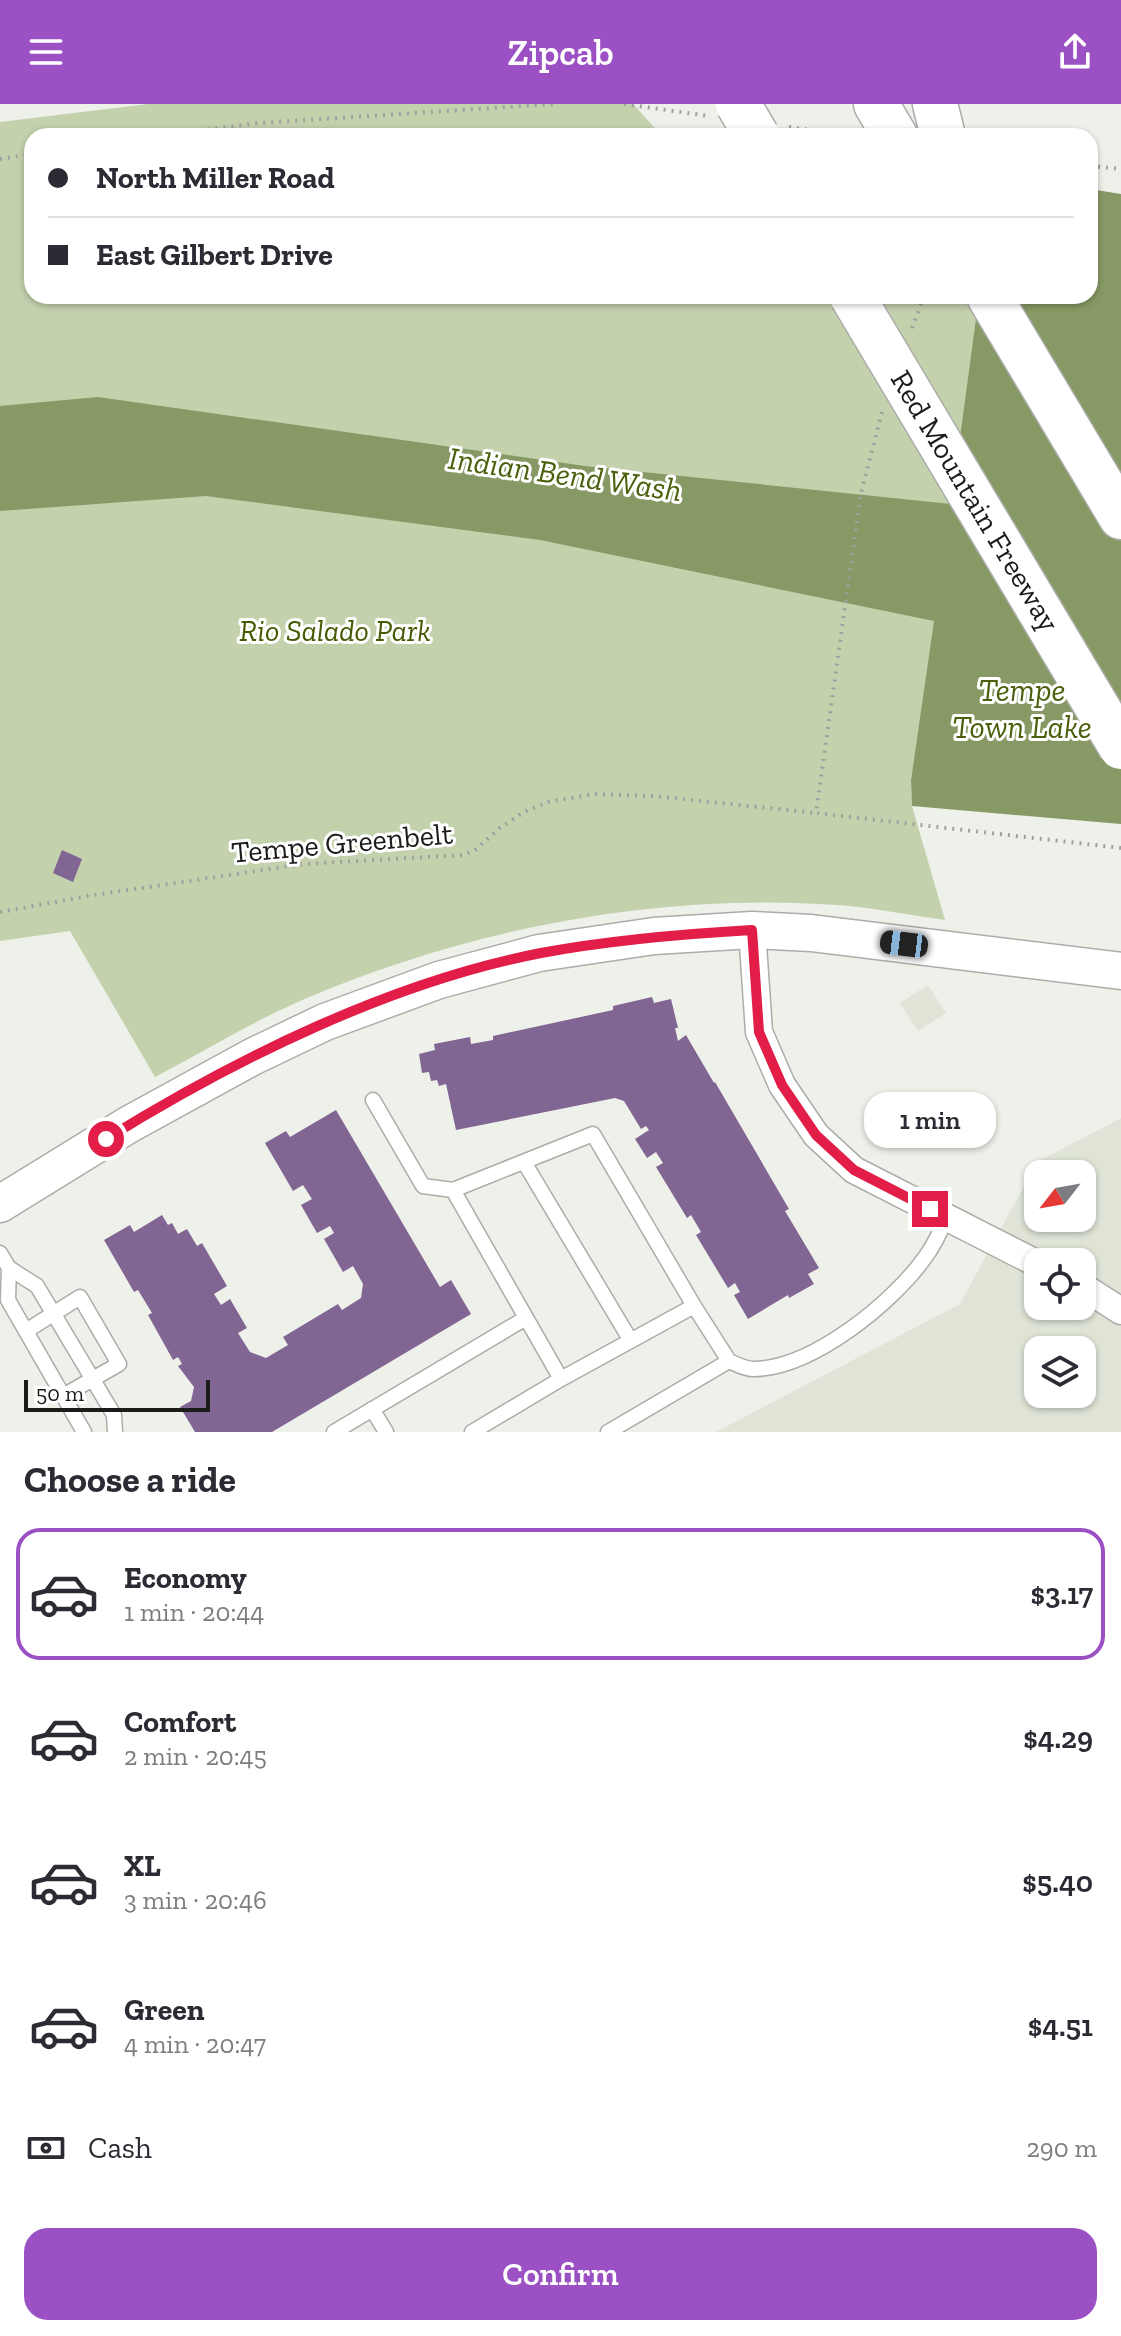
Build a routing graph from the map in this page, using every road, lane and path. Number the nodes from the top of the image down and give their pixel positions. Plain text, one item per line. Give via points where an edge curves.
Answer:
1 (554, 104) edge
2 (738, 104) edge
3 (218, 128) edge
4 (752, 128) edge
5 (24, 155) edge
6 (0, 159) edge
7 (1098, 167) edge
8 (1121, 169) edge
9 (857, 304) edge
10 (994, 304) edge
11 (861, 493) dead end
12 (1121, 517) edge
13 (1121, 747) edge
14 (816, 813) junction
15 (1121, 848) edge
16 (0, 912) edge
17 (752, 930) junction
18 (1121, 971) edge
19 (373, 1100) dead end
20 (524, 1162) junction
21 (453, 1190) junction
22 (0, 1204) edge
23 (947, 1217) junction
24 (0, 1253) edge
25 (1024, 1257) edge
26 (9, 1268) junction
27 (1096, 1295) edge
28 (694, 1306) junction
29 (1121, 1311) edge
30 (53, 1314) junction
31 (526, 1318) junction
32 (26, 1331) junction
33 (631, 1341) junction
34 (729, 1361) junction
35 (92, 1379) junction
36 (561, 1379) junction
37 (63, 1396) junction
38 (372, 1409) junction
39 (84, 1432) edge
40 (115, 1432) edge
41 (334, 1432) edge
42 (386, 1432) edge
43 (472, 1432) edge
44 (608, 1432) edge

1 - 3 path
2 - 4 highway, bridge
5 - 6 path
7 - 8 path
9 - 13 highway, Red Mountain Freeway, bridge
10 - 12 highway
11 - 14 path
14 - 15 path, Tempe Greenbelt
14 - 16 path, Tempe Greenbelt via 594,794 524,812 463,855 304,864
17 - 18 street
17 - 22 street via 654,936 539,953 439,980 325,1022 252,1057
17 - 23 street via 759,1032 782,1085 816,1135 854,1170
19 - 21 lane via 423,1186
20 - 21 lane
20 - 28 lane via 593,1134
20 - 33 lane
21 - 31 lane
23 - 25 street
23 - 34 lane via 912,1274 860,1323 782,1364 751,1369
24 - 26 lane
26 - 30 lane via 37,1286
26 - 32 lane via 8,1300
27 - 29 street
28 - 33 lane
28 - 34 lane
30 - 32 lane
30 - 35 lane
30 - 35 lane via 80,1297 119,1364
31 - 36 lane
31 - 38 lane
32 - 37 lane
33 - 36 lane
34 - 44 lane
35 - 37 lane
35 - 40 lane via 114,1415
36 - 43 lane
37 - 39 lane
38 - 41 lane
38 - 42 lane

